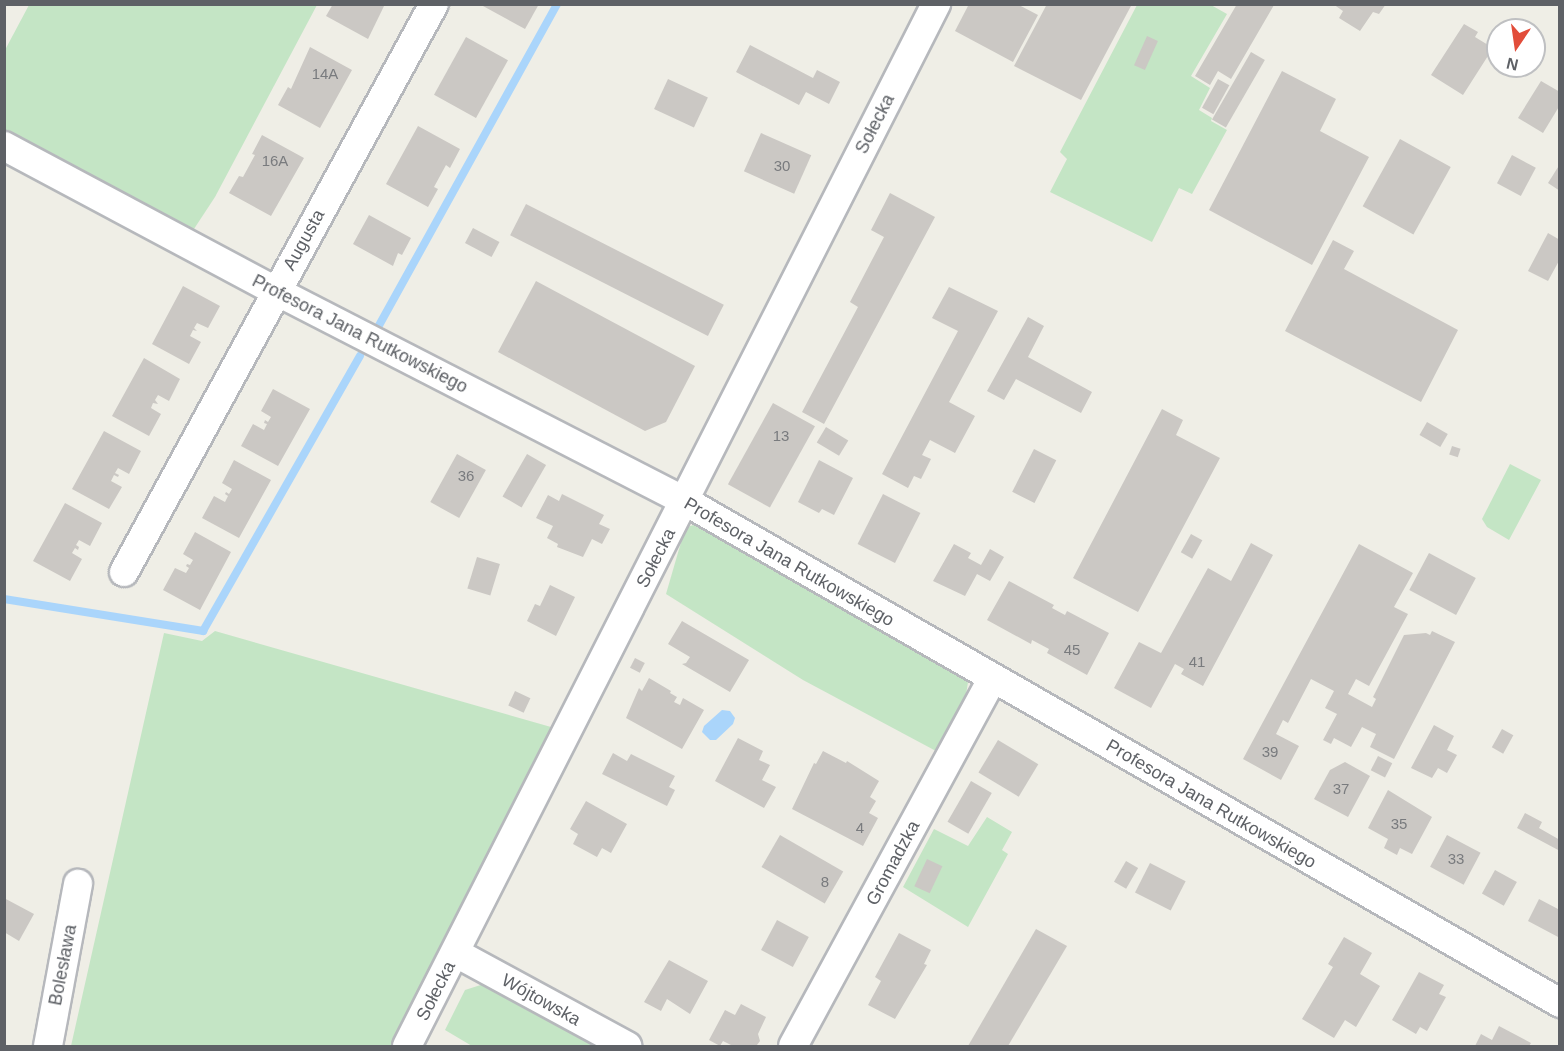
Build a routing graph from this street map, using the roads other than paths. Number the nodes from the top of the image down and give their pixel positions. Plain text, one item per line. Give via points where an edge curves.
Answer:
1 (434, 4) edge
2 (936, 4) edge
3 (4, 146) edge
4 (276, 291) junction
5 (685, 501) junction
6 (124, 572) dead end
7 (992, 679) junction
8 (78, 884) dead end
9 (456, 953) junction
10 (1560, 1004) edge
11 (48, 1047) edge
12 (407, 1047) edge
13 (627, 1047) edge
14 (793, 1047) edge

1 - 4 street, Augusta
2 - 5 street, Sołecka
3 - 4 street, Profesora Jana Rutkowskiego
4 - 5 street, Profesora Jana Rutkowskiego
4 - 6 street, Augusta
5 - 7 street, Profesora Jana Rutkowskiego
5 - 9 street, Sołecka
7 - 10 street, Profesora Jana Rutkowskiego
7 - 14 street, Gromadzka
8 - 11 street, Bolesława
9 - 12 street, Sołecka
9 - 13 street, Wójtowska

